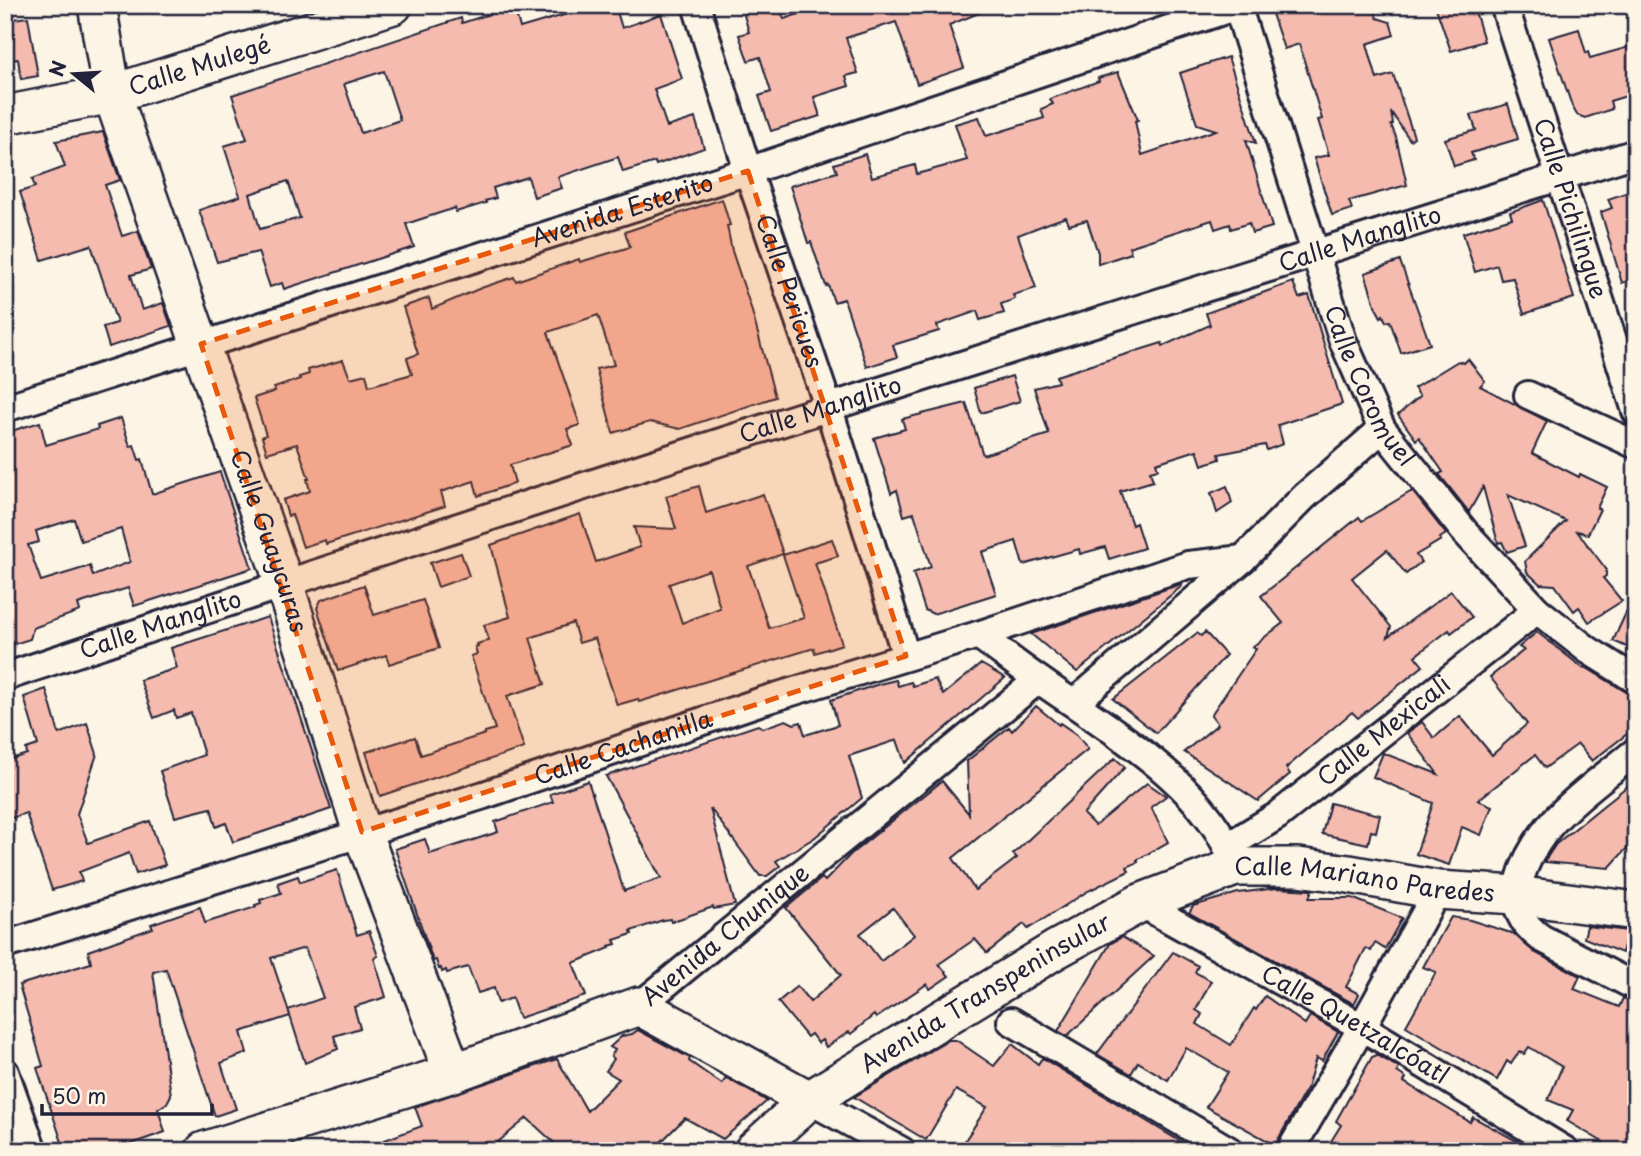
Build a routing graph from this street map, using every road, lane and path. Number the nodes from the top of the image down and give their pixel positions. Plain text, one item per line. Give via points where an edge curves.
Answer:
1 (97, 5) edge
2 (393, 5) edge
3 (696, 5) edge
4 (1504, 5) edge
5 (1237, 6) edge
6 (112, 94) junction
7 (5, 115) edge
8 (1636, 153) edge
9 (748, 171) junction
10 (1559, 177) junction
11 (1314, 253) junction
12 (201, 344) junction
13 (1528, 395) dead end
14 (5, 408) edge
15 (829, 409) junction
16 (1636, 411) edge
17 (1382, 429) junction
18 (1636, 444) edge
19 (1243, 559) junction
20 (284, 583) junction
21 (1537, 610) junction
22 (978, 635) junction
23 (906, 656) junction
24 (5, 677) edge
25 (1038, 680) junction
26 (1636, 680) edge
27 (1074, 703) junction
28 (1636, 751) edge
29 (362, 832) junction
30 (1231, 856) junction
31 (1438, 890) junction
32 (1516, 895) junction
33 (1140, 903) junction
34 (1636, 911) edge
35 (5, 944) edge
36 (1636, 987) edge
37 (639, 1006) junction
38 (1011, 1021) dead end
39 (1362, 1027) junction
40 (5, 1072) edge
41 (453, 1073) junction
42 (809, 1100) junction
43 (29, 1149) edge
44 (204, 1151) edge
45 (752, 1151) edge
46 (902, 1151) edge
47 (1230, 1151) edge
48 (1290, 1151) edge
49 (1566, 1151) edge

1 - 6 street, Calle Guaycuras
2 - 6 street, Calle Mulegé
3 - 9 street, Calle Pericues
4 - 10 street, Calle Pichilingue
5 - 9 street, Avenida Esterito
5 - 11 street, Calle Coromuel
6 - 7 street, Calle Mulegé
6 - 12 street, Calle Guaycuras
8 - 10 street, Calle Manglito
9 - 12 street, Avenida Esterito
9 - 15 street, Calle Pericues
10 - 11 street, Calle Manglito
10 - 16 street, Calle Pichilingue
11 - 15 street, Calle Manglito
11 - 17 street, Calle Coromuel via 1343,341
12 - 14 street, Avenida Esterito
12 - 20 street, Calle Guaycuras
13 - 18 street
15 - 20 street, Calle Manglito
15 - 23 street, Calle Pericues
17 - 19 street via 1304,497
17 - 21 street, Calle Coromuel via 1464,531
19 - 22 street, Calle Cachanilla via 1188,565
19 - 27 street
20 - 24 street, Calle Manglito
20 - 29 street, Calle Guaycuras
21 - 26 street, Calle Coromuel
21 - 30 street, Calle Mexicali
22 - 23 street, Calle Cachanilla
22 - 25 street, Calle Mariano Paredes
23 - 29 street, Calle Cachanilla
25 - 27 street, Calle Mariano Paredes
25 - 37 street, Avenida Chunique
27 - 30 street, Calle Mariano Paredes via 1171,777 1203,809
28 - 32 street via 1549,824 1524,866
29 - 35 street, Calle Cachanilla
29 - 41 street, Calle Guaycuras
30 - 31 street, Calle Mariano Paredes
30 - 33 street, Avenida Transpeninsular
31 - 32 street, Calle Mariano Paredes
31 - 39 street
32 - 34 street, Calle Mariano Paredes
32 - 36 street via 1519,917 1530,930
33 - 39 street, Calle Quetzalcóatl
33 - 42 street, Avenida Transpeninsular
37 - 41 street, Avenida Chunique
37 - 42 street
38 - 47 street
39 - 48 street
39 - 49 street, Calle Quetzalcóatl
40 - 43 street
41 - 44 street, Avenida Chunique
42 - 45 street, Avenida Transpeninsular
42 - 46 street

